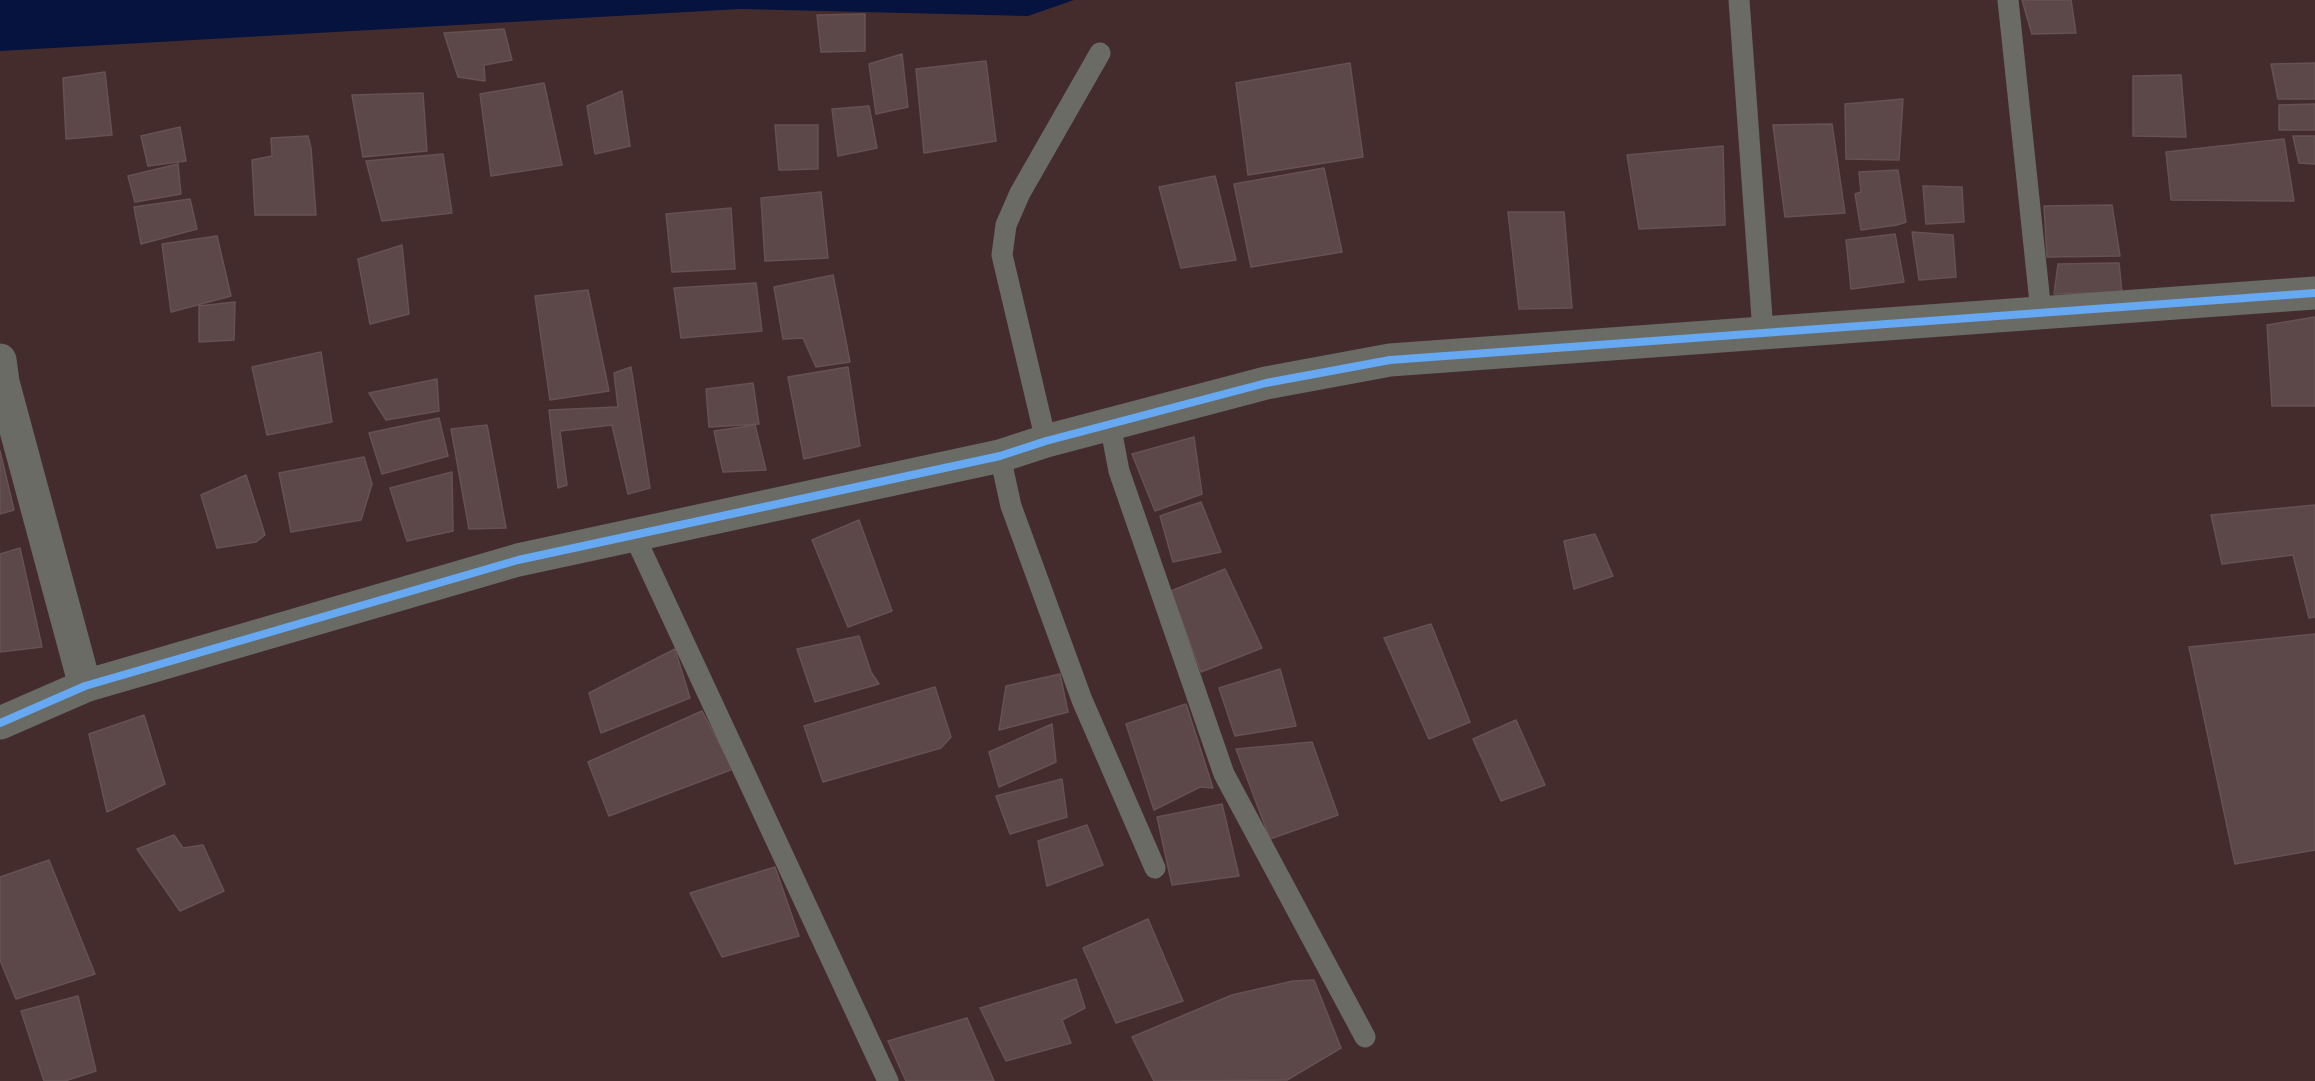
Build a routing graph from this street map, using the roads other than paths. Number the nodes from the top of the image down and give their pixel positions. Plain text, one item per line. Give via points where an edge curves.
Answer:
1 (1739, 0) edge
2 (2008, 0) edge
3 (1100, 54) dead end
4 (2315, 293) edge
5 (2041, 312) junction
6 (1763, 332) junction
7 (0, 360) edge
8 (1110, 424) junction
9 (1046, 441) junction
10 (1000, 456) junction
11 (634, 535) junction
12 (85, 686) junction
13 (0, 723) edge
14 (1155, 868) dead end
15 (1365, 1037) dead end
16 (888, 1081) edge

1 - 6 lane
2 - 5 lane
3 - 9 lane via 1020,193 1006,225 1002,255
4 - 5 street
5 - 6 street
6 - 8 street via 1390,360 1266,383
7 - 12 street
8 - 9 street
8 - 15 lane via 1119,471 1224,774
9 - 10 street
10 - 11 street
10 - 14 lane via 1011,507 1078,689
11 - 12 street via 518,560
11 - 16 lane
12 - 13 street

